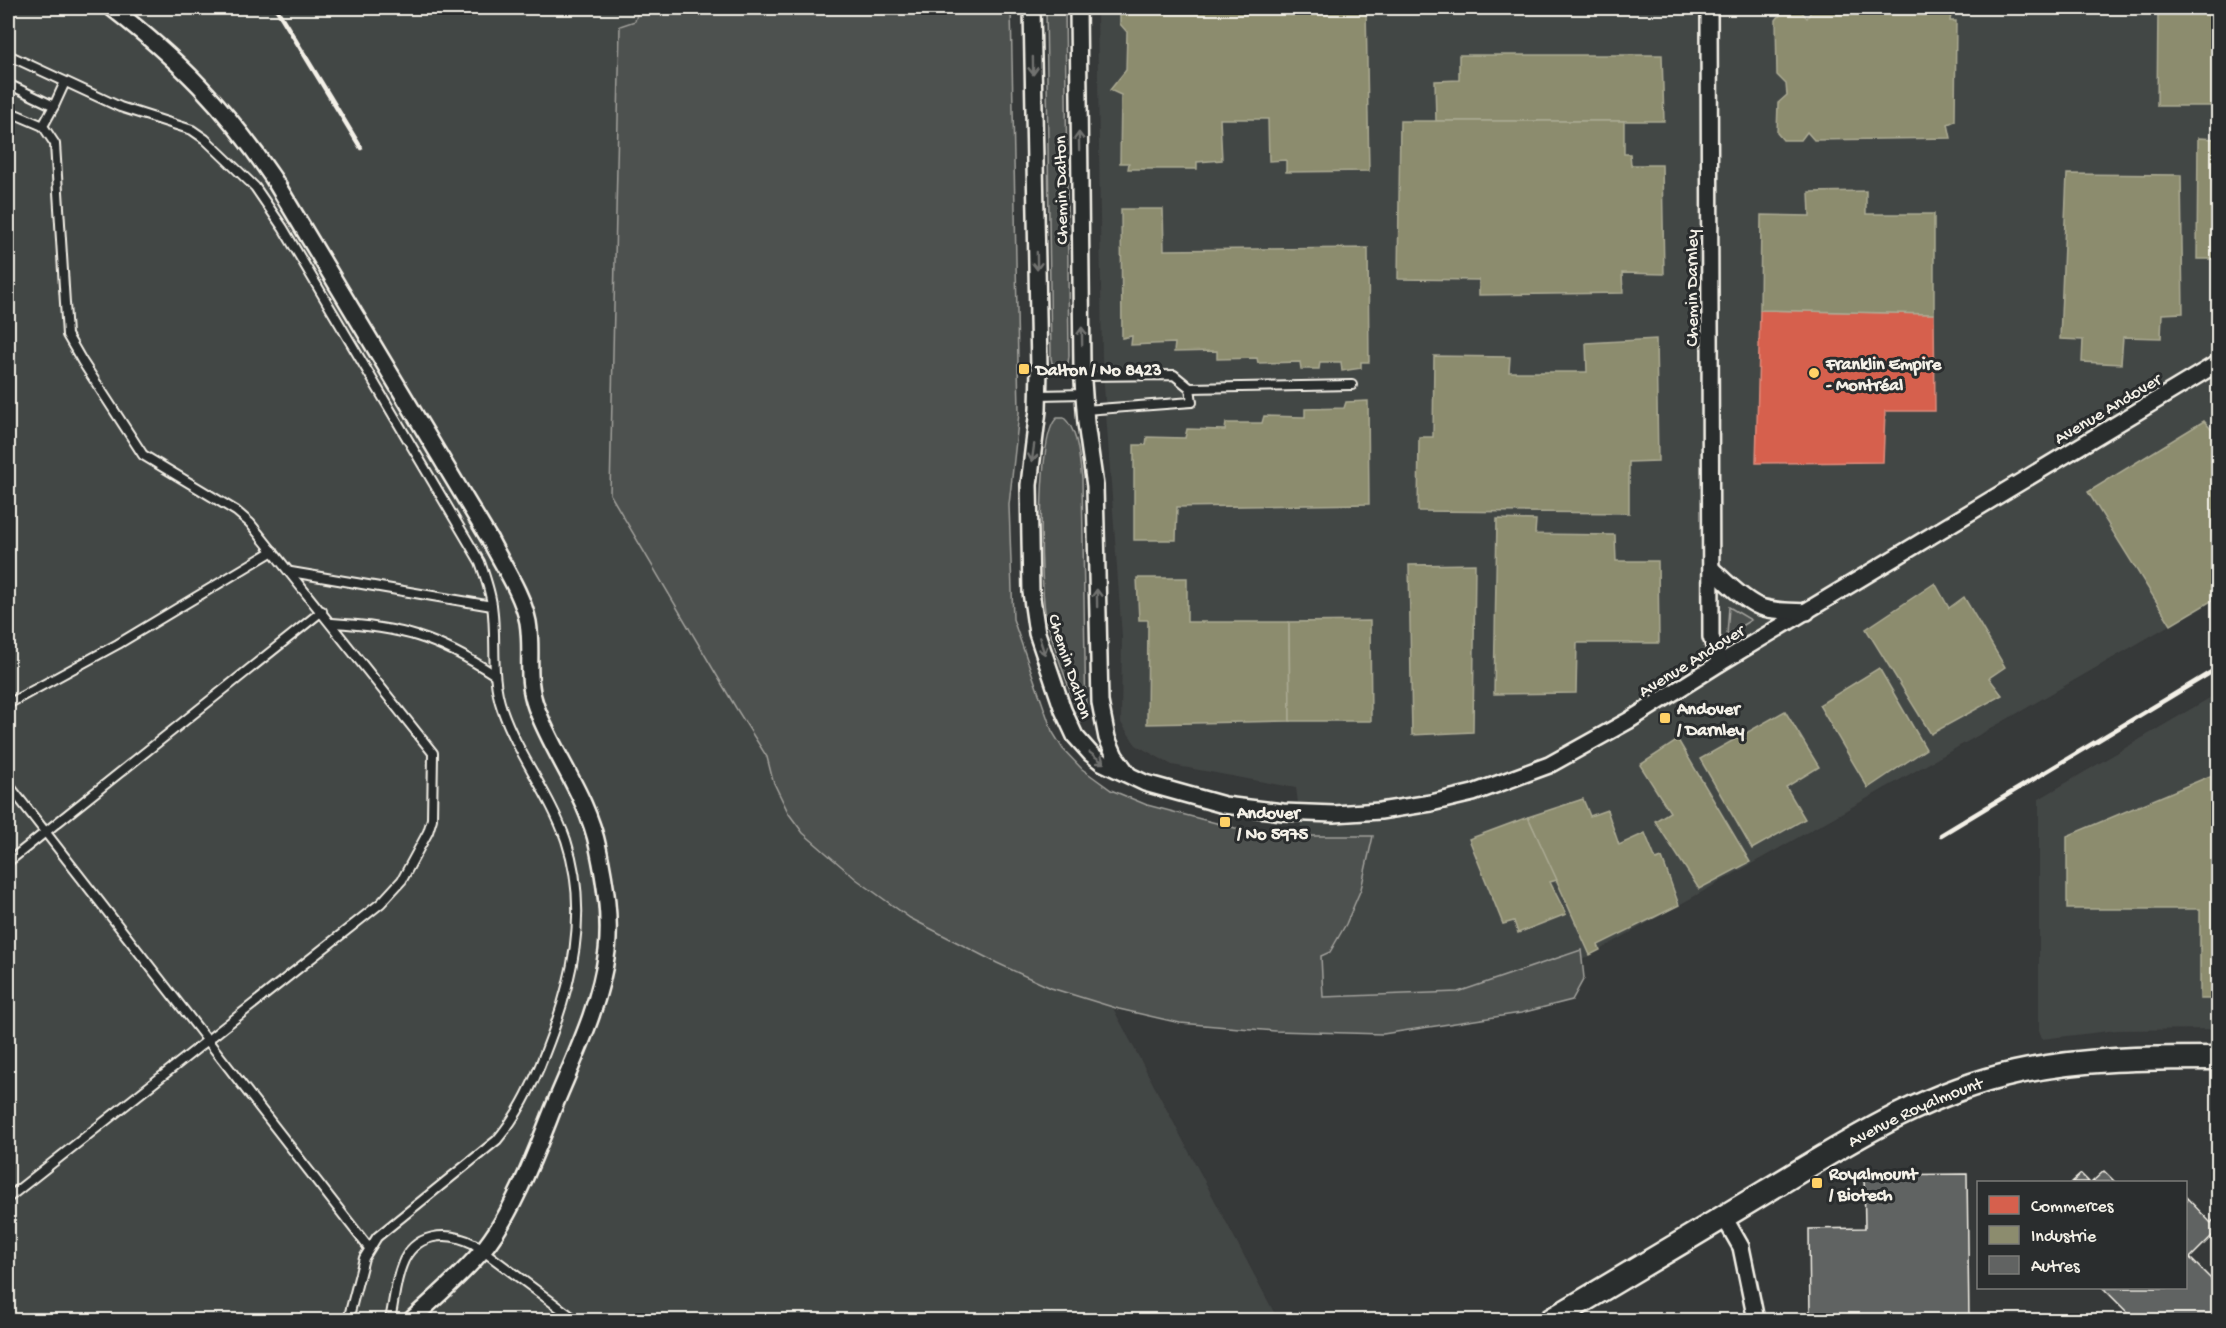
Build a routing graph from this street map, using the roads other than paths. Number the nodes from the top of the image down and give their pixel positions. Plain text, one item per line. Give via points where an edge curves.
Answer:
1 (112, 8) edge
2 (1032, 8) edge
3 (1077, 8) edge
4 (1709, 8) edge
5 (8, 55) edge
6 (65, 82) junction
7 (8, 84) edge
8 (54, 106) junction
9 (8, 111) edge
10 (43, 126) junction
11 (2218, 363) edge
12 (1083, 376) junction
13 (1352, 385) dead end
14 (1190, 388) junction
15 (1039, 395) junction
16 (1084, 402) junction
17 (273, 551) junction
18 (1712, 569) junction
19 (291, 572) junction
20 (492, 606) junction
21 (322, 611) junction
22 (1807, 612) junction
23 (332, 623) junction
24 (1720, 663) junction
25 (495, 675) junction
26 (8, 704) edge
27 (1132, 779) junction
28 (8, 784) edge
29 (44, 832) junction
30 (8, 862) edge
31 (208, 1041) junction
32 (2218, 1058) edge
33 (8, 1198) edge
34 (1724, 1217) junction
35 (369, 1248) junction
36 (483, 1250) junction
37 (348, 1320) edge
38 (390, 1320) edge
39 (411, 1320) edge
40 (576, 1320) edge
41 (1551, 1320) edge
42 (1756, 1320) edge

1 - 36 street via 183,66 248,141 490,540 528,622 529,675 536,707 578,790 598,846 607,919 601,985 590,1021 523,1179
2 -> 15 street, Chemin Dalton
12 -> 3 street, Chemin Dalton
4 - 18 street, Chemin Darnley
5 - 6 lane
6 - 8 lane
6 - 20 lane via 120,107 192,130 255,187 284,228 480,562
7 - 8 lane
8 - 10 lane
9 - 10 lane
10 - 17 lane via 55,144 66,325 72,346 143,455 243,516
11 - 22 street, Avenue Andover
12 - 14 lane via 1174,375
12 - 16 street, Chemin Dalton
13 - 14 lane
14 - 16 lane via 1192,402
15 - 16 lane
15 -> 27 street, Chemin Dalton via 1029,485 1031,592 1037,633 1070,728 1091,754
27 -> 16 street, Chemin Dalton via 1110,746 1102,719 1095,486
17 - 19 lane
17 - 26 lane via 118,644
18 - 22 street via 1757,606
18 - 24 street, Chemin Darnley via 1711,638
19 - 20 lane
19 - 21 lane
20 - 25 lane
21 - 23 lane
21 - 29 lane
22 - 24 street, Avenue Andover
23 - 25 lane via 394,629 428,639 456,650
23 - 31 lane via 433,753 432,819 402,880 381,903
24 - 27 street, Avenue Andover via 1548,765 1498,785 1431,803 1359,813 1283,812 1224,805
25 - 35 lane via 510,729 557,818 572,864 577,898 572,973 531,1090 510,1125 497,1140 377,1237
28 - 29 lane
29 - 30 lane
29 - 31 lane
31 - 33 lane
31 - 35 lane
32 - 34 street, Avenue Royalmount via 2073,1063 2014,1073 1954,1090 1884,1122
34 - 41 street, Avenue Royalmount
34 - 42 street via 1741,1247
35 - 37 lane
36 - 38 lane via 455,1235 420,1242 403,1262
36 - 39 street
36 - 40 lane

